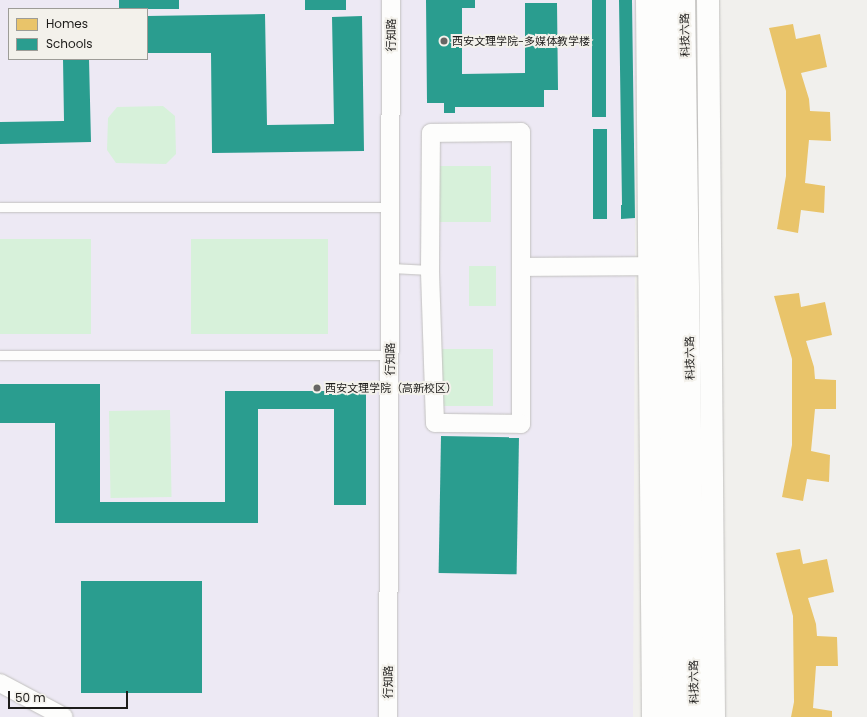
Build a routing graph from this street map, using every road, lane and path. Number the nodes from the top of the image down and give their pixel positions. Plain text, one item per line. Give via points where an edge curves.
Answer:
1 (391, 0) edge
2 (647, 0) edge
3 (668, 0) edge
4 (684, 0) edge
5 (708, 0) edge
6 (0, 207) edge
7 (391, 207) junction
8 (670, 266) junction
9 (521, 267) junction
10 (391, 268) junction
11 (430, 270) junction
12 (0, 355) edge
13 (390, 355) junction
14 (0, 683) edge
15 (64, 717) edge
16 (388, 717) edge
17 (653, 717) edge
18 (674, 717) edge
19 (694, 717) edge
20 (714, 717) edge

1 - 7 street, 行知路
2 - 8 main road
3 - 8 main road, 科技六路
4 - 8 main road, 科技六路
5 - 20 main road
6 - 7 lane
7 - 10 street, 行知路
8 - 9 street
8 - 17 main road
8 - 18 main road, 科技六路
8 - 19 main road, 科技六路
9 - 11 street via 521,132 430,133
9 - 11 street via 521,424 435,423
10 - 11 lane
10 - 13 street, 行知路
12 - 13 lane
13 - 16 street, 行知路
14 - 15 street

